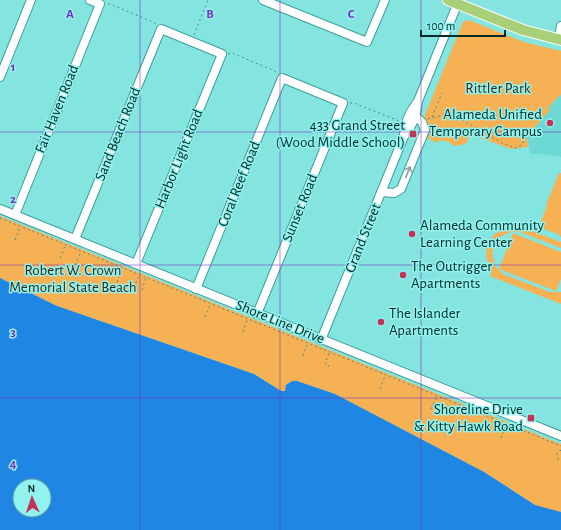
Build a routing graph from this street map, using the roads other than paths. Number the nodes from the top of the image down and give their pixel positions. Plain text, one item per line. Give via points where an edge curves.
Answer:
1 (31, 0) edge
2 (90, 0) edge
3 (264, 0) edge
4 (385, 0) edge
5 (448, 0) edge
6 (458, 2) edge
7 (561, 26) edge
8 (560, 40) edge
9 (222, 54) joint
10 (0, 77) edge
11 (418, 101) junction
12 (343, 102) joint
13 (415, 116) junction
14 (404, 136) junction
15 (381, 192) junction
16 (0, 209) edge
17 (15, 214) junction
18 (75, 239) junction
19 (136, 264) junction
20 (196, 289) junction
21 (257, 314) junction
22 (321, 340) junction
23 (561, 436) edge

1 - 10 street
2 - 17 street, Fair Haven Road via 100,4
3 - 4 street via 367,42
5 - 6 main road
6 - 8 main road via 524,30
6 - 11 street, Grand Street
7 - 8 street
9 - 18 street, Sand Beach Road via 161,29
9 - 19 street, Harbor Light Road
11 - 13 street, Grand Street
11 - 14 street, Grand Street via 411,109 404,127
12 - 20 street, Coral Reef Road via 282,78
12 - 21 street, Sunset Road
13 - 14 street, Grand Street
15 -> 13 street via 394,193 401,189 425,130 422,122
14 - 15 street, Grand Street
15 - 22 street, Grand Street
16 - 17 street, Shore Line Drive
17 - 18 street, Shore Line Drive
18 - 19 street, Shore Line Drive
19 - 20 street, Shore Line Drive
20 - 21 street, Shore Line Drive
21 - 22 street, Shore Line Drive
22 - 23 street, Shore Line Drive

